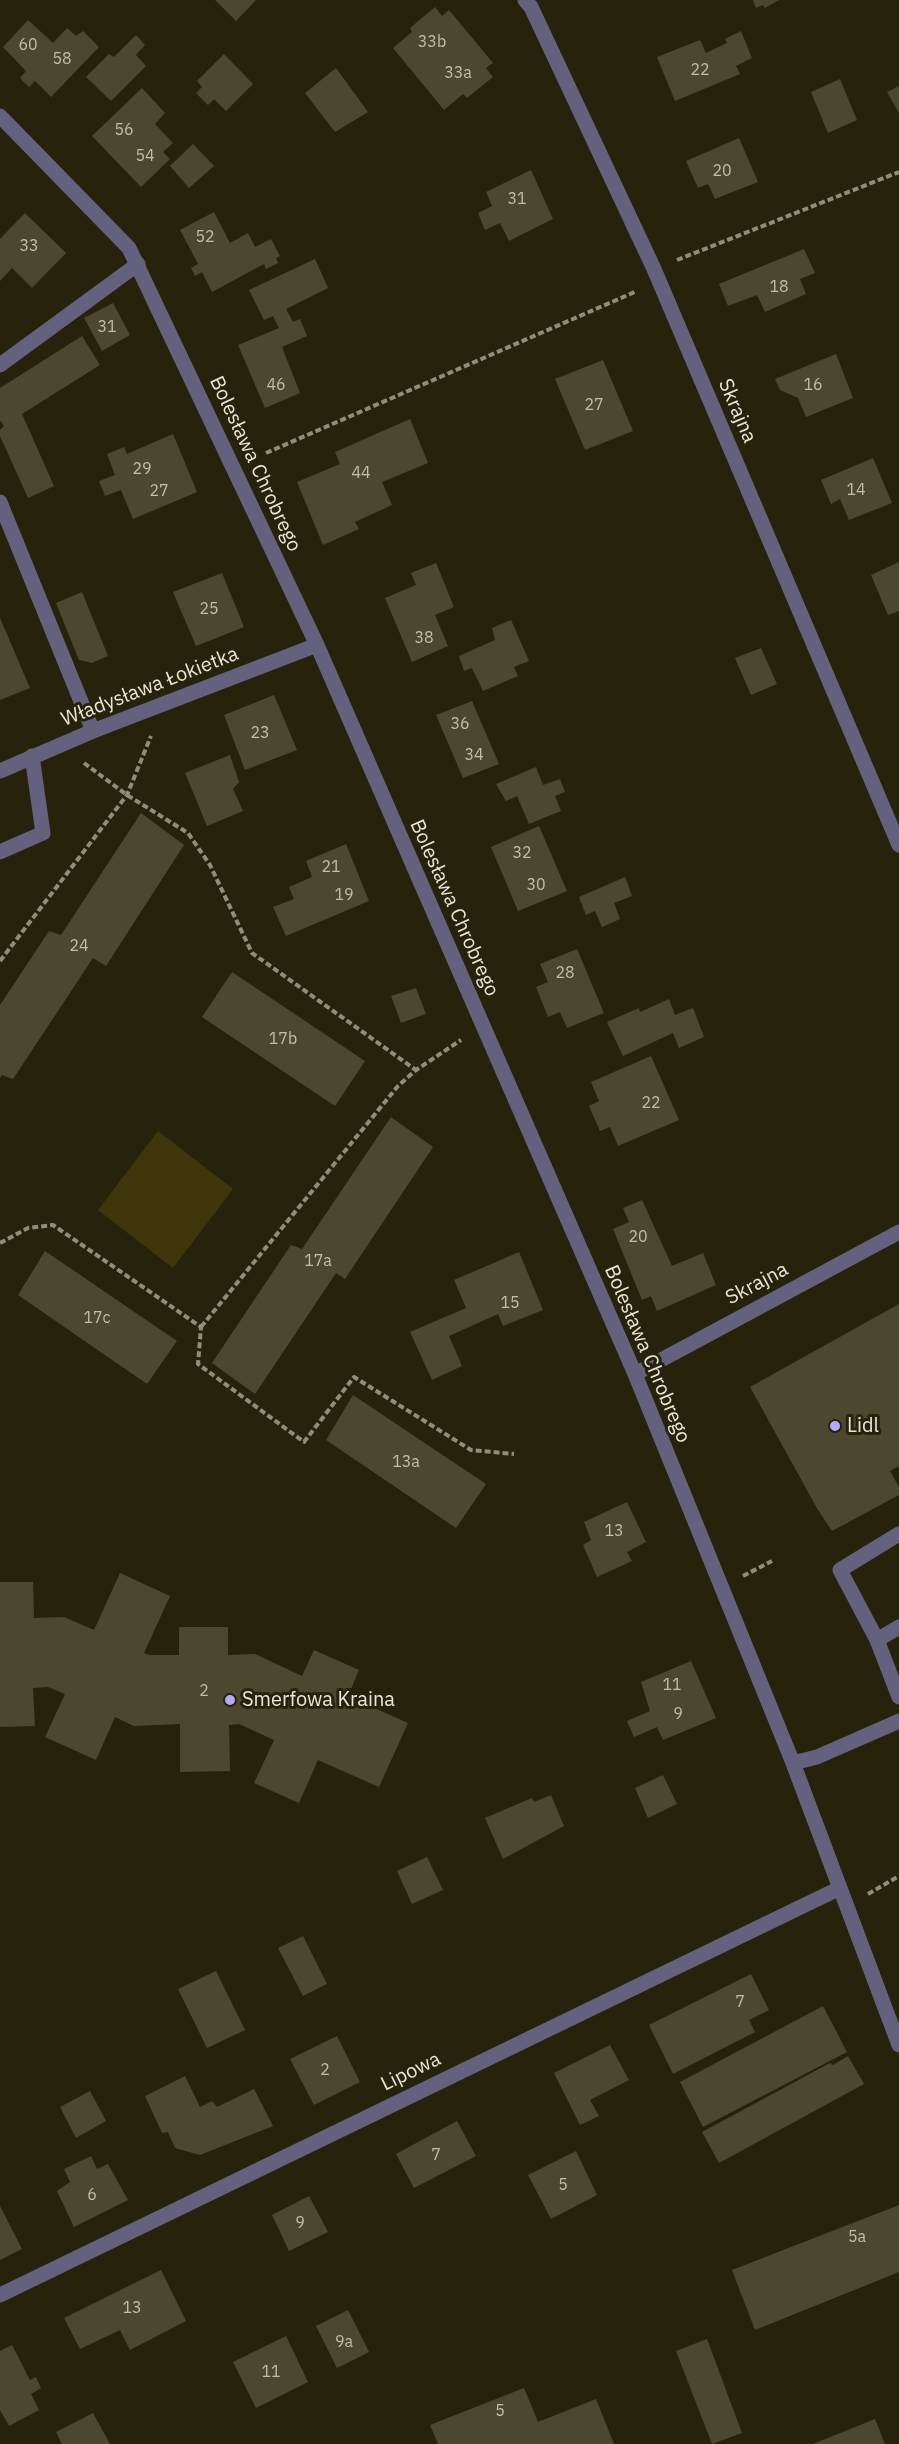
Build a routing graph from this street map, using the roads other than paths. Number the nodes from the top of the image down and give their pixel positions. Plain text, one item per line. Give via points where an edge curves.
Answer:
1 (525, 0) edge
2 (0, 116) edge
3 (138, 264) junction
4 (0, 365) edge
5 (0, 502) edge
6 (317, 645) junction
7 (93, 731) junction
8 (32, 756) junction
9 (0, 771) edge
10 (899, 844) edge
11 (0, 852) edge
12 (899, 1232) edge
13 (634, 1374) junction
14 (899, 1534) edge
15 (899, 1628) edge
16 (877, 1641) junction
17 (899, 1697) edge
18 (899, 1721) edge
19 (793, 1763) junction
20 (840, 1887) junction
21 (899, 2045) edge
22 (0, 2295) edge

1 - 10 street, Skrajna via 659,281
2 - 3 street, Bolesława Chrobrego via 129,248
3 - 4 street
3 - 6 street, Bolesława Chrobrego
5 - 7 street
6 - 7 street, Władysława Łokietka
6 - 13 street, Bolesława Chrobrego
7 - 8 street, Władysława Łokietka
8 - 9 street, Władysława Łokietka
8 - 11 street via 43,833
12 - 13 street, Skrajna
13 - 19 street, Bolesława Chrobrego
14 - 16 street via 840,1570
15 - 16 street
16 - 17 street
18 - 19 street via 817,1757
19 - 20 street, Bolesława Chrobrego
20 - 21 street, Bolesława Chrobrego
20 - 22 street, Lipowa

